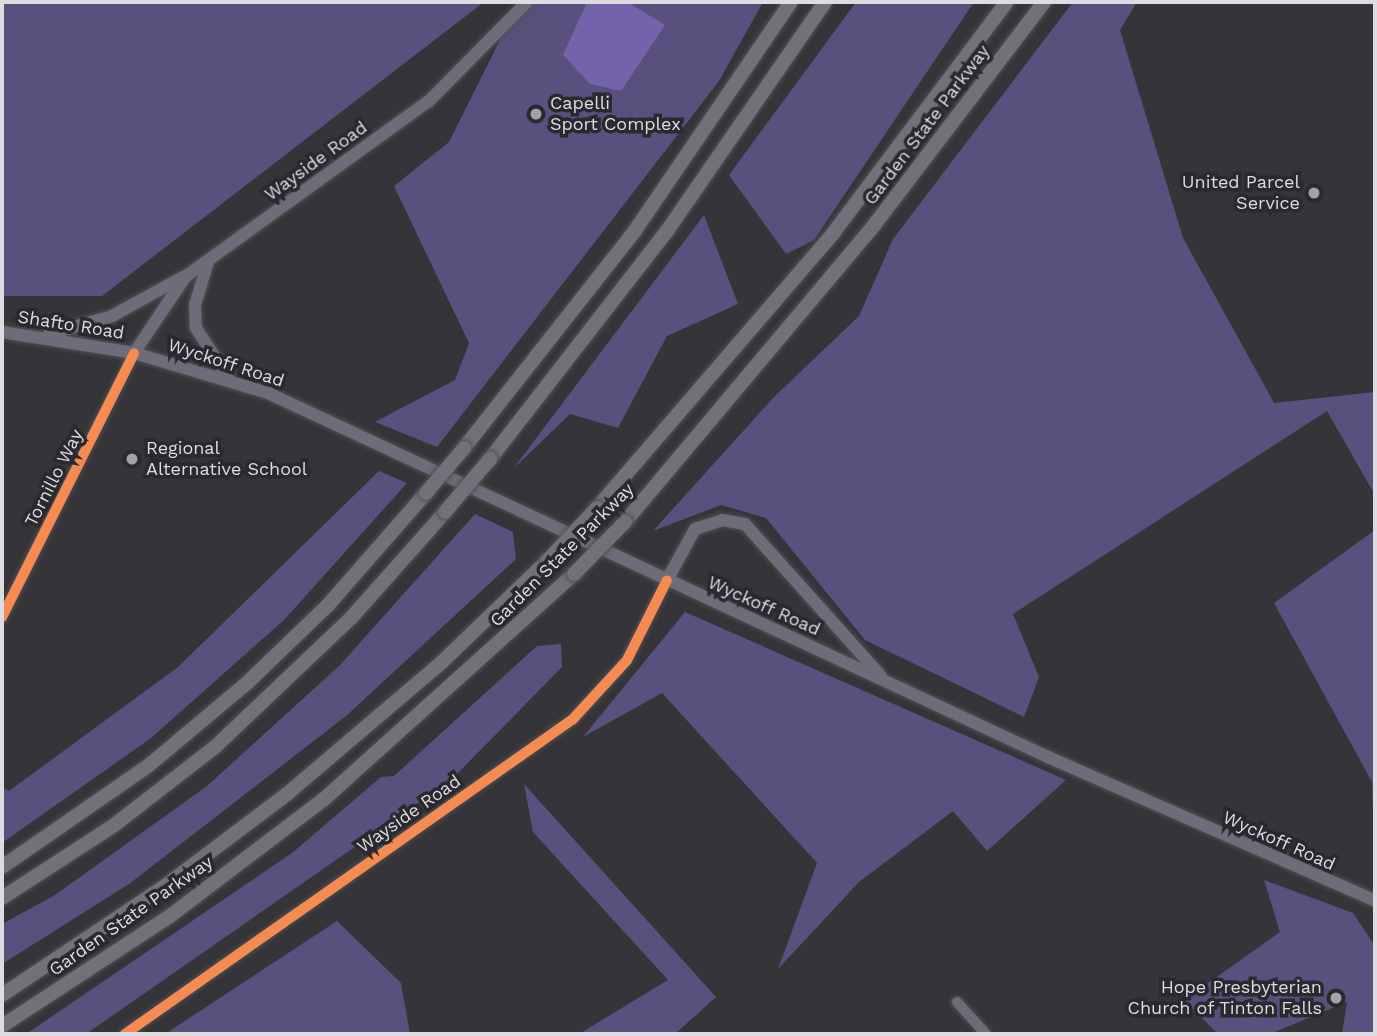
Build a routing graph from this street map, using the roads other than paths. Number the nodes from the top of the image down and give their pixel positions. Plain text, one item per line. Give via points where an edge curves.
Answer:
1 (527, 2) edge
2 (790, 2) edge
3 (825, 2) edge
4 (1007, 2) edge
5 (1044, 2) edge
6 (208, 262) junction
7 (186, 276) junction
8 (2, 332) edge
9 (45, 336) junction
10 (134, 353) junction
11 (229, 379) junction
12 (667, 580) junction
13 (2, 617) edge
14 (885, 680) junction
15 (2, 867) edge
16 (2, 898) edge
17 (1375, 901) edge
18 (2, 995) edge
19 (957, 1002) dead end
20 (2, 1026) edge
21 (125, 1034) edge
22 (986, 1034) edge

1 - 6 main road, Wayside Road via 429,101
2 - 15 highway, bridge via 634,232 464,448 328,605 248,682 148,766
3 - 16 highway, bridge via 667,231 490,459 333,636 215,747 113,826
4 - 18 highway, Garden State Parkway, bridge via 834,232 547,561 442,662 287,794 155,893
5 - 20 highway, Garden State Parkway, bridge via 867,234 625,522 574,574 323,800 170,916
6 - 7 main road, Wayside Road
6 - 11 main road via 195,305 196,328
7 - 9 main road via 112,316
7 - 10 main road, Wayside Road
8 - 9 main road, Shafto Road
9 - 10 main road, Shafto Road
10 - 11 main road, Wyckoff Road
10 - 13 street, Tornillo Way
11 - 12 main road, Wyckoff Road
12 - 14 main road, Wyckoff Road
12 - 14 main road via 695,529 722,520 745,524
12 - 21 street, Wayside Road via 627,660 573,719
14 - 17 main road, Wyckoff Road
19 - 22 street

